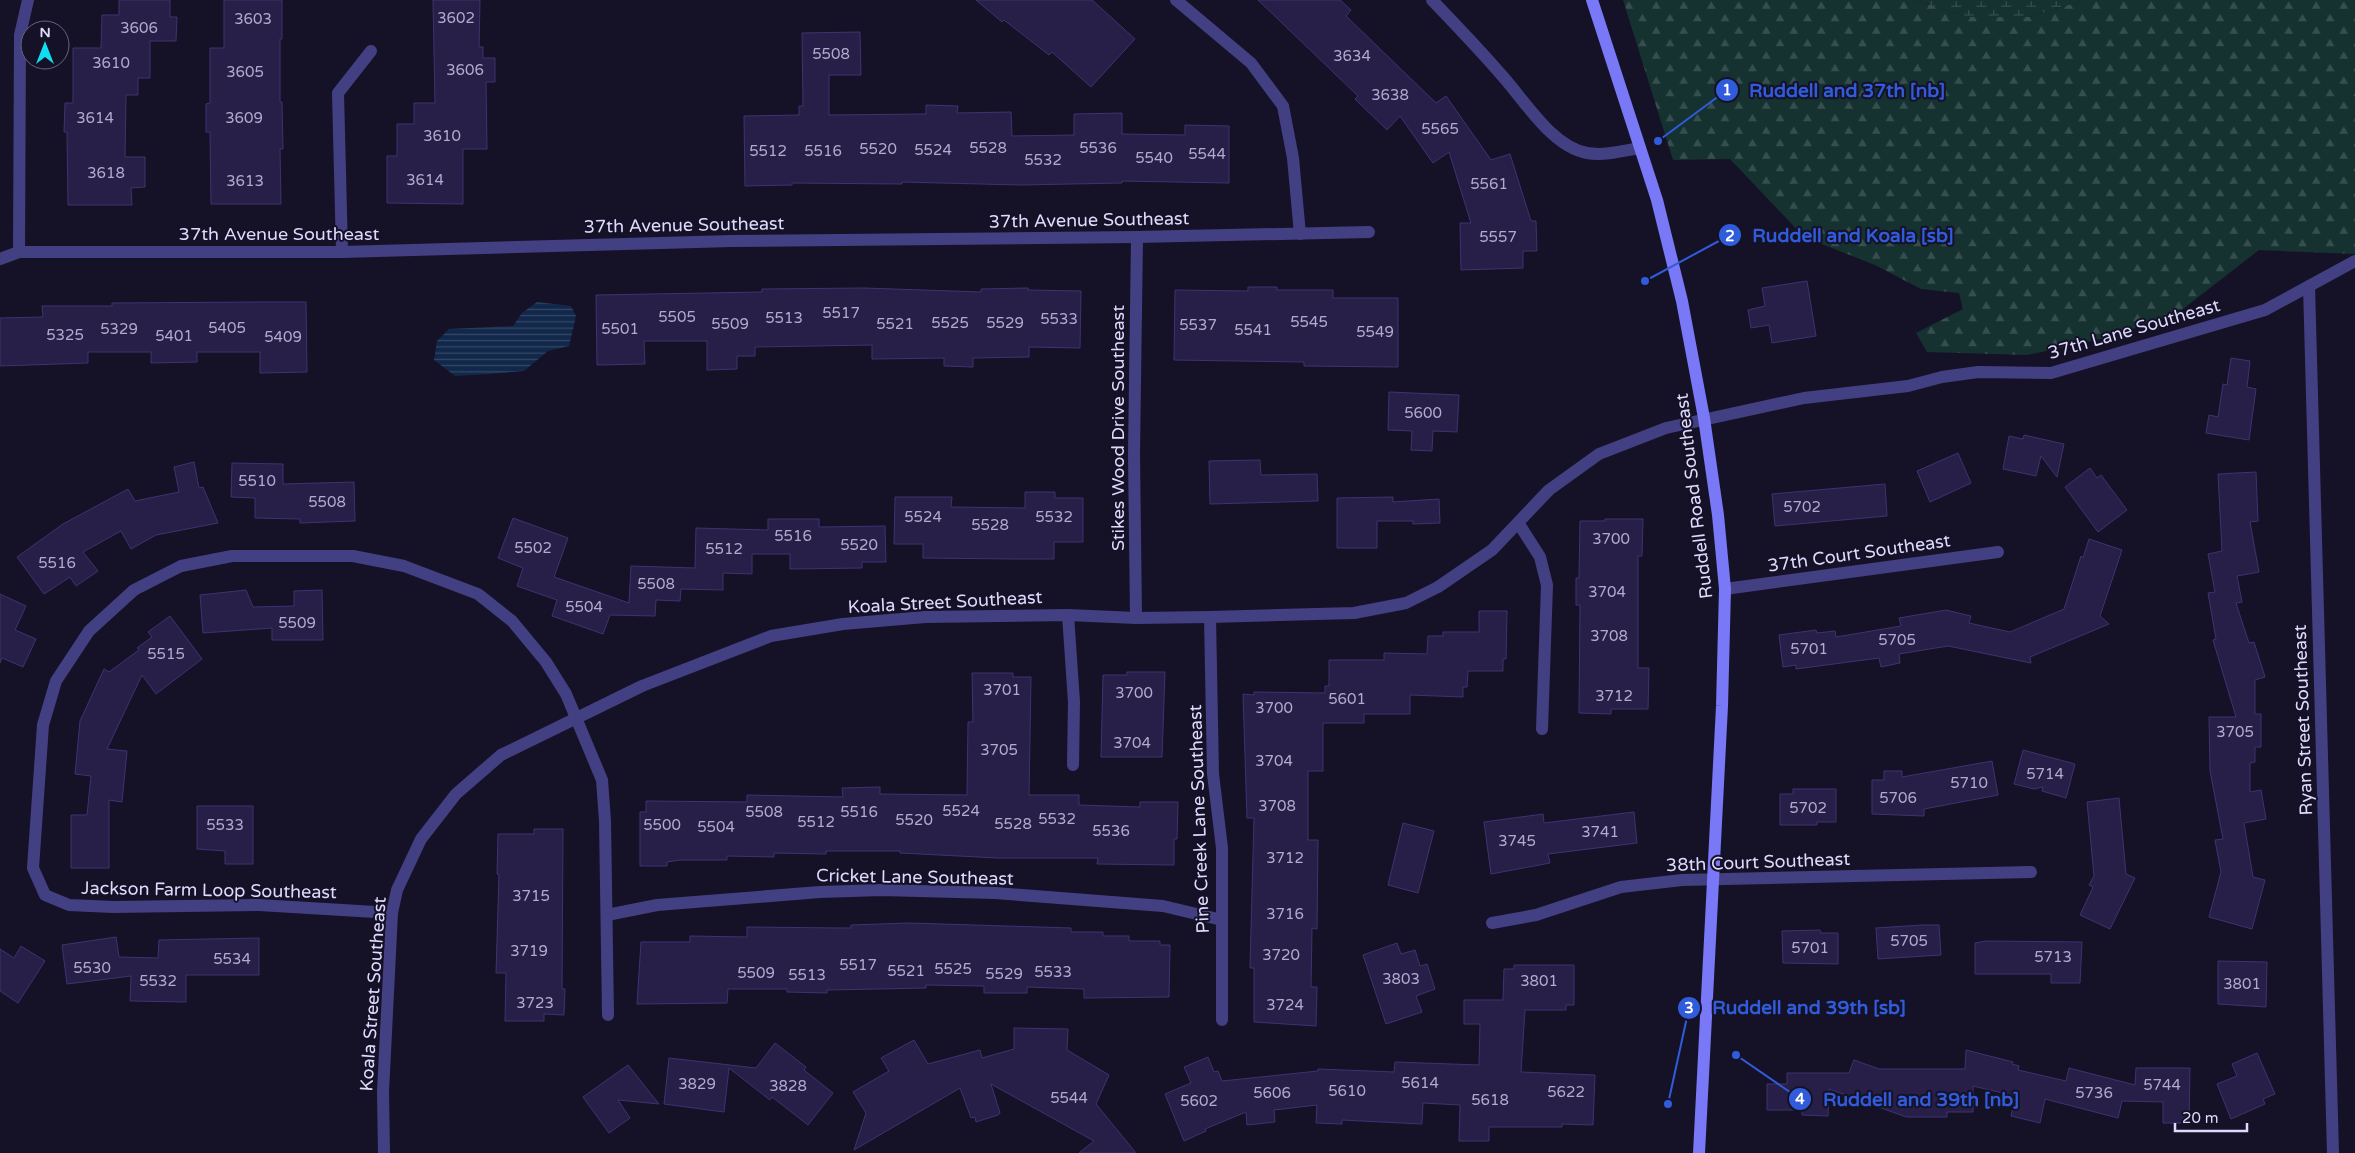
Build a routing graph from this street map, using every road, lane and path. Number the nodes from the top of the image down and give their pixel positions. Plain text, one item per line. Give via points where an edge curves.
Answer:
1 (28, 0) edge
2 (1176, 0) edge
3 (1432, 0) edge
4 (1592, 0) edge
5 (371, 51) dead end
6 (1640, 148) junction
7 (1369, 232) dead end
8 (1300, 234) junction
9 (1137, 237) junction
10 (19, 252) junction
11 (342, 252) junction
12 (0, 259) edge
13 (2355, 261) edge
14 (2309, 286) junction
15 (1704, 418) junction
16 (1518, 524) junction
17 (1998, 552) dead end
18 (1725, 589) junction
19 (1068, 615) junction
20 (1210, 617) junction
21 (1136, 618) junction
22 (577, 718) junction
23 (1542, 729) dead end
24 (1074, 765) dead end
25 (2031, 872) dead end
26 (1714, 880) junction
27 (392, 913) junction
28 (607, 915) junction
29 (1222, 920) junction
30 (1492, 923) dead end
31 (608, 1015) dead end
32 (1222, 1020) dead end
33 (384, 1153) edge
34 (1699, 1153) edge
35 (2333, 1153) edge

1 - 10 street via 20,35
2 - 8 street via 1251,63 1283,106 1293,158
3 - 6 street via 1546,129 1559,139 1585,153 1606,154
4 - 6 main road, Ruddell Road Southeast
5 - 11 street via 338,93
6 - 15 main road, Ruddell Road Southeast via 1657,200 1682,301
7 - 8 street, 37th Avenue Southeast
8 - 9 street, 37th Avenue Southeast
9 - 11 street, 37th Avenue Southeast via 732,241
9 - 21 street, Stikes Wood Drive Southeast
10 - 11 street, 37th Avenue Southeast
10 - 12 street, 37th Avenue Southeast
13 - 14 street, 37th Lane Southeast
14 - 15 street, 37th Lane Southeast via 2265,310 2051,373 1978,372 1908,386 1804,398
14 - 35 street, Ryan Street Southeast
15 - 16 street, Koala Street Southeast via 1666,428 1599,454 1549,490
15 - 18 main road, Ruddell Road Southeast
16 - 20 street, Koala Street Southeast via 1492,550 1438,587 1406,603 1354,613
16 - 23 street via 1540,557 1547,585
17 - 18 street, 37th Court Southeast
18 - 26 main road, Ruddell Road Southeast
19 - 21 street, Koala Street Southeast
19 - 22 street, Koala Street Southeast via 926,617 843,624 772,636 642,686
19 - 24 street via 1074,702
20 - 21 street, Koala Street Southeast
20 - 29 street, Pine Creek Lane Southeast via 1213,774 1222,848
22 - 27 street, Koala Street Southeast via 501,756 456,794 421,839 396,890
22 - 27 street, Jackson Farm Loop Southeast via 546,662 512,621 478,594 404,566 353,556 232,556 181,566 134,590 89,631 56,681 43,726 33,868 45,895 68,905 259,905
22 - 28 street, Jackson Farm Loop Southeast via 602,780
25 - 26 street, 38th Court Southeast
26 - 30 street, 38th Court Southeast via 1621,887 1536,915
26 - 34 main road, Ruddell Road Southeast
27 - 33 street, Koala Street Southeast via 383,1092
28 - 29 street, Cricket Lane Southeast via 658,905 881,890 994,893 1162,906
28 - 31 street, Jackson Farm Loop Southeast
29 - 32 street, Pine Creek Lane Southeast

